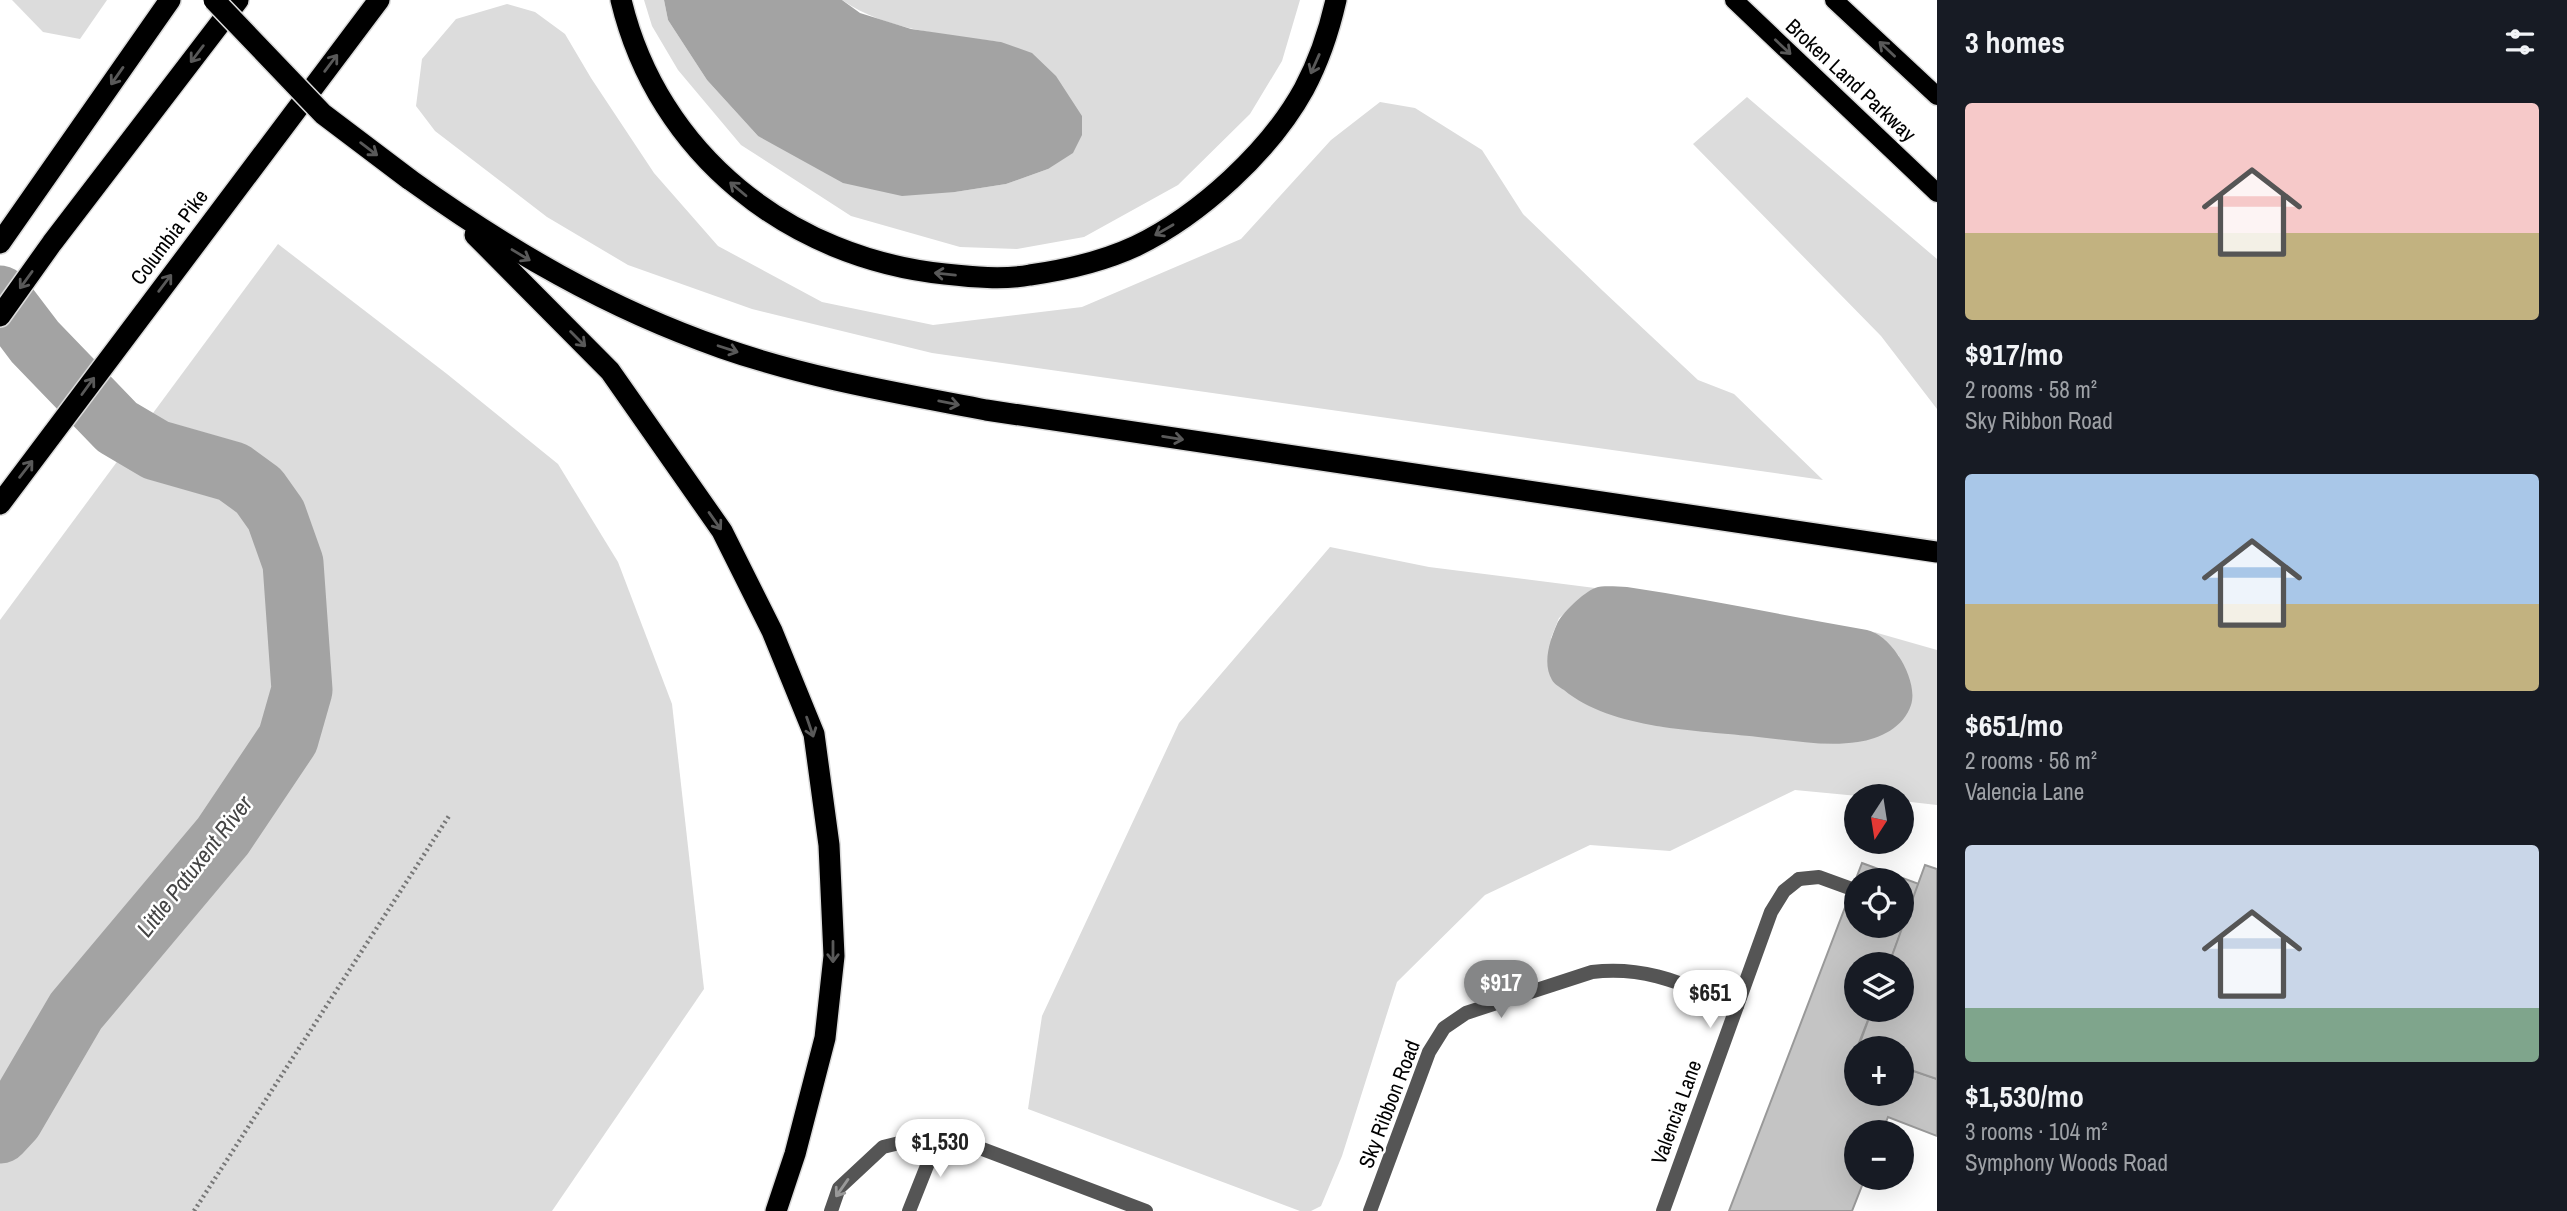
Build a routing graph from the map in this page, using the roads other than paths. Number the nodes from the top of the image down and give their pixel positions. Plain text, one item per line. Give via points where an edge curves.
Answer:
1 (170, 0) edge
2 (214, 0) edge
3 (238, 0) edge
4 (379, 0) edge
5 (621, 0) edge
6 (1336, 0) edge
7 (1734, 0) edge
8 (1834, 0) edge
9 (1937, 96) edge
10 (1937, 193) edge
11 (444, 204) junction
12 (0, 243) edge
13 (0, 316) edge
14 (0, 504) edge
15 (1937, 552) edge
16 (1844, 886) edge
17 (1737, 1006) junction
18 (940, 1133) junction
19 (776, 1211) edge
20 (831, 1211) edge
21 (909, 1211) edge
22 (1143, 1211) edge
23 (1370, 1211) edge
24 (1662, 1211) edge

1 -> 12 highway
2 -> 11 highway, bridge via 323,114
3 -> 13 highway
14 -> 4 highway, Columbia Pike
6 -> 5 highway via 1328,35 1304,90 1266,144 1224,185 1179,222 1135,246 1084,264 1027,276 906,270 847,253 791,226 738,190 691,143 653,86
7 -> 10 main road, Broken Land Parkway
9 -> 8 main road
11 -> 15 highway via 524,257 616,306 723,348 833,380 986,410
11 -> 19 highway via 610,371 714,520 772,631 814,734 829,845 834,956 825,1038
16 - 17 street, Valencia Lane via 1819,877 1799,879 1784,891 1771,912
17 - 23 street, Sky Ribbon Road via 1651,973 1609,970 1466,1013 1444,1028 1429,1052
17 - 24 street, Valencia Lane
18 -> 20 street via 883,1147 839,1188
18 - 21 street
18 - 22 street

